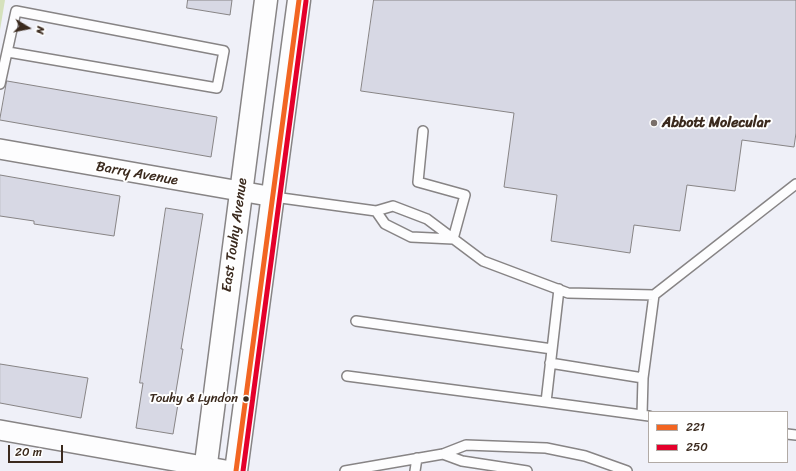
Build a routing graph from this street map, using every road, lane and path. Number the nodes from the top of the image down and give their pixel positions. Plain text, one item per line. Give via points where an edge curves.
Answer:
1 (266, 0) edge
2 (298, 0) edge
3 (8, 52) junction
4 (0, 84) edge
5 (423, 132) dead end
6 (0, 149) edge
7 (796, 184) edge
8 (241, 192) junction
9 (274, 197) junction
10 (376, 211) junction
11 (453, 239) junction
12 (559, 289) junction
13 (654, 295) junction
14 (356, 321) dead end
15 (552, 348) junction
16 (550, 363) junction
17 (347, 376) dead end
18 (643, 378) junction
19 (546, 402) junction
20 (646, 415) edge
21 (0, 430) edge
22 (443, 454) junction
23 (417, 458) junction
24 (205, 469) edge
25 (359, 470) edge
26 (231, 471) edge
27 (236, 471) edge
28 (345, 471) edge
29 (415, 471) edge
30 (527, 471) edge
31 (628, 471) edge

1 - 8 main road, East Touhy Avenue
2 - 9 main road
3 - 3 lane via 218,88 224,51 16,11
3 - 4 lane
5 - 11 lane via 418,182 465,195
6 - 8 street, Barry Avenue
7 - 13 lane
8 - 9 street, Barry Avenue
8 - 24 main road, East Touhy Avenue
9 - 10 lane
9 - 27 main road
10 - 11 lane via 393,206 427,219
10 - 11 lane via 385,224 411,237
11 - 12 lane via 483,261
12 - 13 lane via 568,293
12 - 15 lane
13 - 18 lane
14 - 15 lane
15 - 16 lane
16 - 18 lane
16 - 19 lane
17 - 19 lane
18 - 20 lane
19 - 20 lane
21 - 24 street
22 - 23 lane
22 - 30 lane via 462,461
22 - 31 lane via 466,445 546,448 585,456
23 - 25 lane
23 - 29 lane
24 - 26 street
25 - 28 lane

